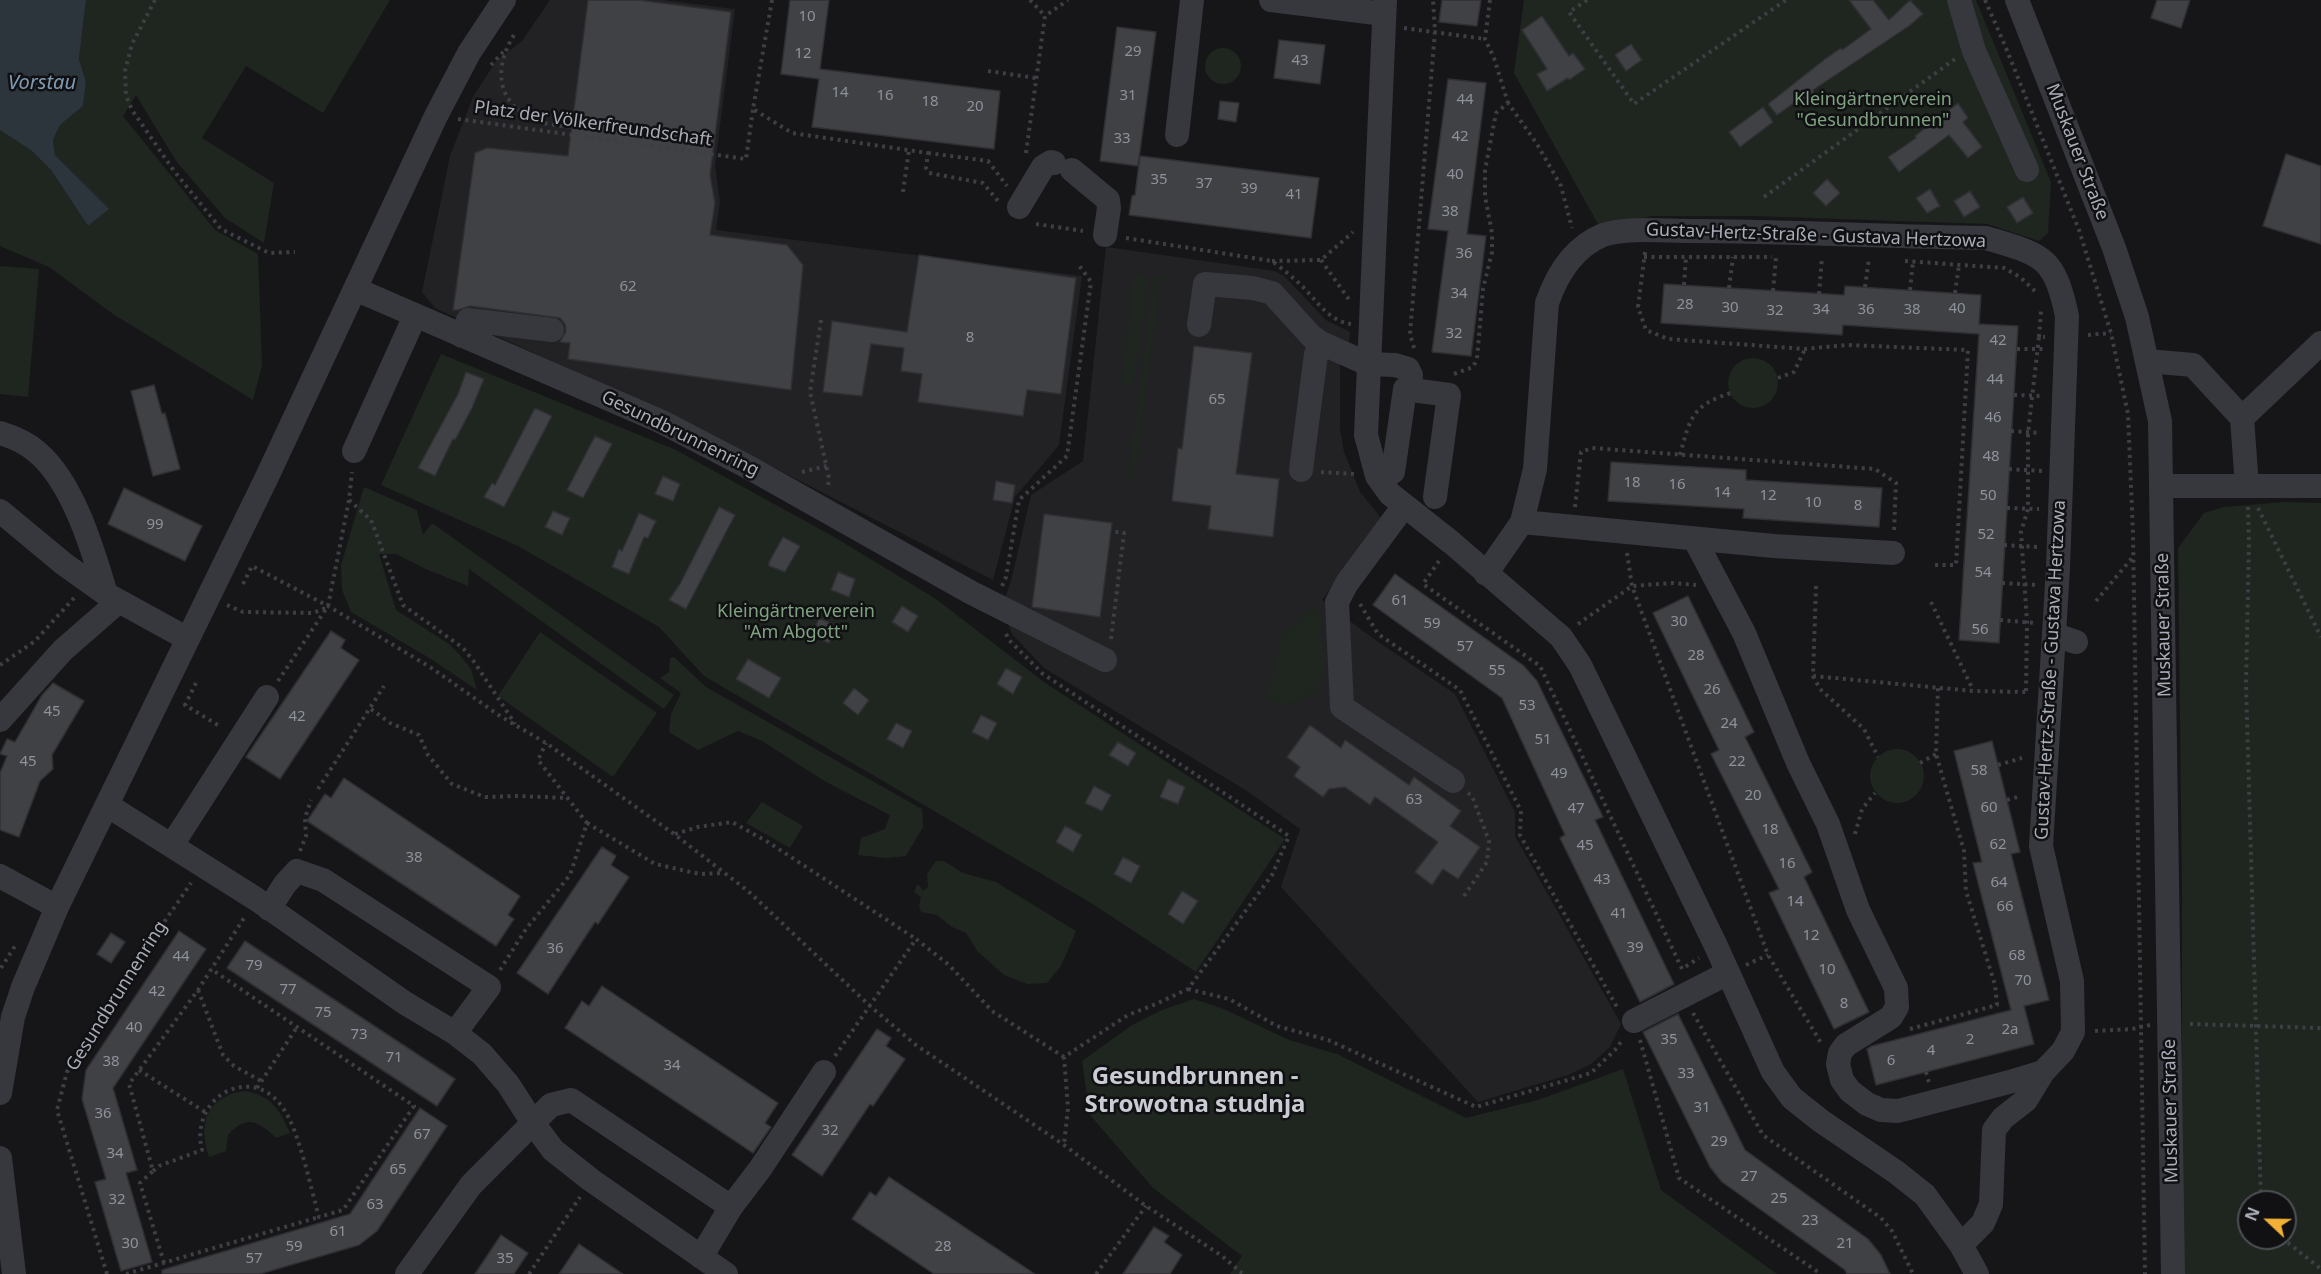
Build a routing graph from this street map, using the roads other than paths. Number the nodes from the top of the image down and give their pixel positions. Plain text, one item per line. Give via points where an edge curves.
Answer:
1 (504, 0) edge
2 (1192, 0) edge
3 (1271, 0) edge
4 (1959, 0) edge
5 (2017, 0) edge
6 (1385, 7) edge
7 (1177, 135) dead end
8 (2027, 170) dead end
9 (1008, 199) road end
10 (1105, 235) dead end
11 (355, 289) junction
12 (415, 316) junction
13 (1199, 325) dead end
14 (552, 330) dead end
15 (462, 336) junction
16 (1322, 343) junction
17 (2321, 343) edge
18 (2146, 361) junction
19 (1368, 364) junction
20 (1410, 390) junction
21 (2242, 418) junction
22 (0, 433) edge
23 (354, 451) road end
24 (1301, 470) road end
25 (1385, 474) junction
26 (2162, 486) junction
27 (2321, 486) edge
28 (2247, 493) junction
29 (1435, 497) dead end
30 (1404, 506) junction
31 (0, 511) edge
32 (1522, 522) junction
33 (1695, 540) junction
34 (1893, 553) road end
35 (1486, 574) junction
36 (112, 598) junction
37 (188, 639) junction
38 (1102, 659) road end
39 (267, 697) road end
40 (0, 720) edge
41 (1453, 782) road end
42 (107, 805) junction
43 (172, 844) junction
44 (0, 876) edge
45 (263, 904) junction
46 (57, 907) junction
47 (1728, 973) junction
48 (1634, 1021) road end
49 (455, 1033) junction
50 (824, 1072) dead end
51 (2039, 1079) junction
52 (0, 1093) edge
53 (533, 1123) junction
54 (0, 1158) edge
55 (730, 1207) junction
56 (1961, 1245) junction
57 (701, 1257) junction
58 (14, 1274) edge
59 (407, 1274) edge
60 (726, 1274) edge
61 (1977, 1274) edge
62 (2173, 1274) edge

1 - 11 street via 469,53 436,116
2 - 7 street
3 - 6 street
4 - 8 street via 1972,46
5 - 18 street, Muskauer Straße via 2114,248 2137,317
6 - 19 street
9 - 10 street via 1050,162 1063,166 1108,200
11 - 12 street, Gesundbrunnenring
11 - 37 street
12 - 15 street, Gesundbrunnenring
12 - 23 street
13 - 16 street via 1205,284 1253,288 1272,293
14 - 15 street via 468,320
15 - 38 street, Gesundbrunnenring via 662,422
16 - 19 street
16 - 24 street via 1316,354
17 - 21 street
18 - 21 street via 2193,365
18 - 26 street, Muskauer Straße via 2160,421
19 - 20 street via 1408,369
19 - 25 street via 1366,435
20 - 25 street via 1405,389
20 - 29 street via 1449,395
21 - 28 street
22 - 36 street via 38,452 66,490
25 - 30 street via 1390,494
26 - 28 street
26 - 62 street, Muskauer Straße
27 - 28 street
30 - 35 street
30 - 41 street via 1337,602 1342,707
31 - 36 street
32 - 33 street
32 - 35 street, Gustav-Hertz-Straße - Gustava Hertzowa
32 - 51 street, Gustav-Hertz-Straße - Gustava Hertzowa via 1535,470 1547,303 1555,280 1568,262 1604,235 1626,231 1736,231 1986,238 2023,249 2045,261 2055,275 2067,316 2062,471 2066,638 2052,693 2041,846 2072,981 2073,1032 2063,1051
33 - 34 street
33 - 51 street via 1744,633 1840,854 1858,910 1896,988 1897,1007 1891,1017 1846,1045 1840,1053 1842,1080 1867,1104 1898,1111
35 - 47 street via 1561,637 1580,665
36 - 37 street
36 - 40 street
37 - 42 street
39 - 43 street
42 - 43 street
42 - 46 street
43 - 45 street
44 - 46 street
45 - 49 street
45 - 49 street via 297,871 323,880 489,987
46 - 52 street via 13,1017
47 - 48 street
47 - 56 street via 1773,1072 1792,1098 1925,1195
49 - 53 street via 482,1054 508,1084
50 - 55 street
51 - 56 street via 2026,1100 1994,1130 1991,1204 1983,1223
53 - 55 street via 551,1105 571,1100
53 - 57 street via 553,1150
53 - 59 street via 471,1185
54 - 58 street
55 - 57 street
56 - 61 street
57 - 60 street

